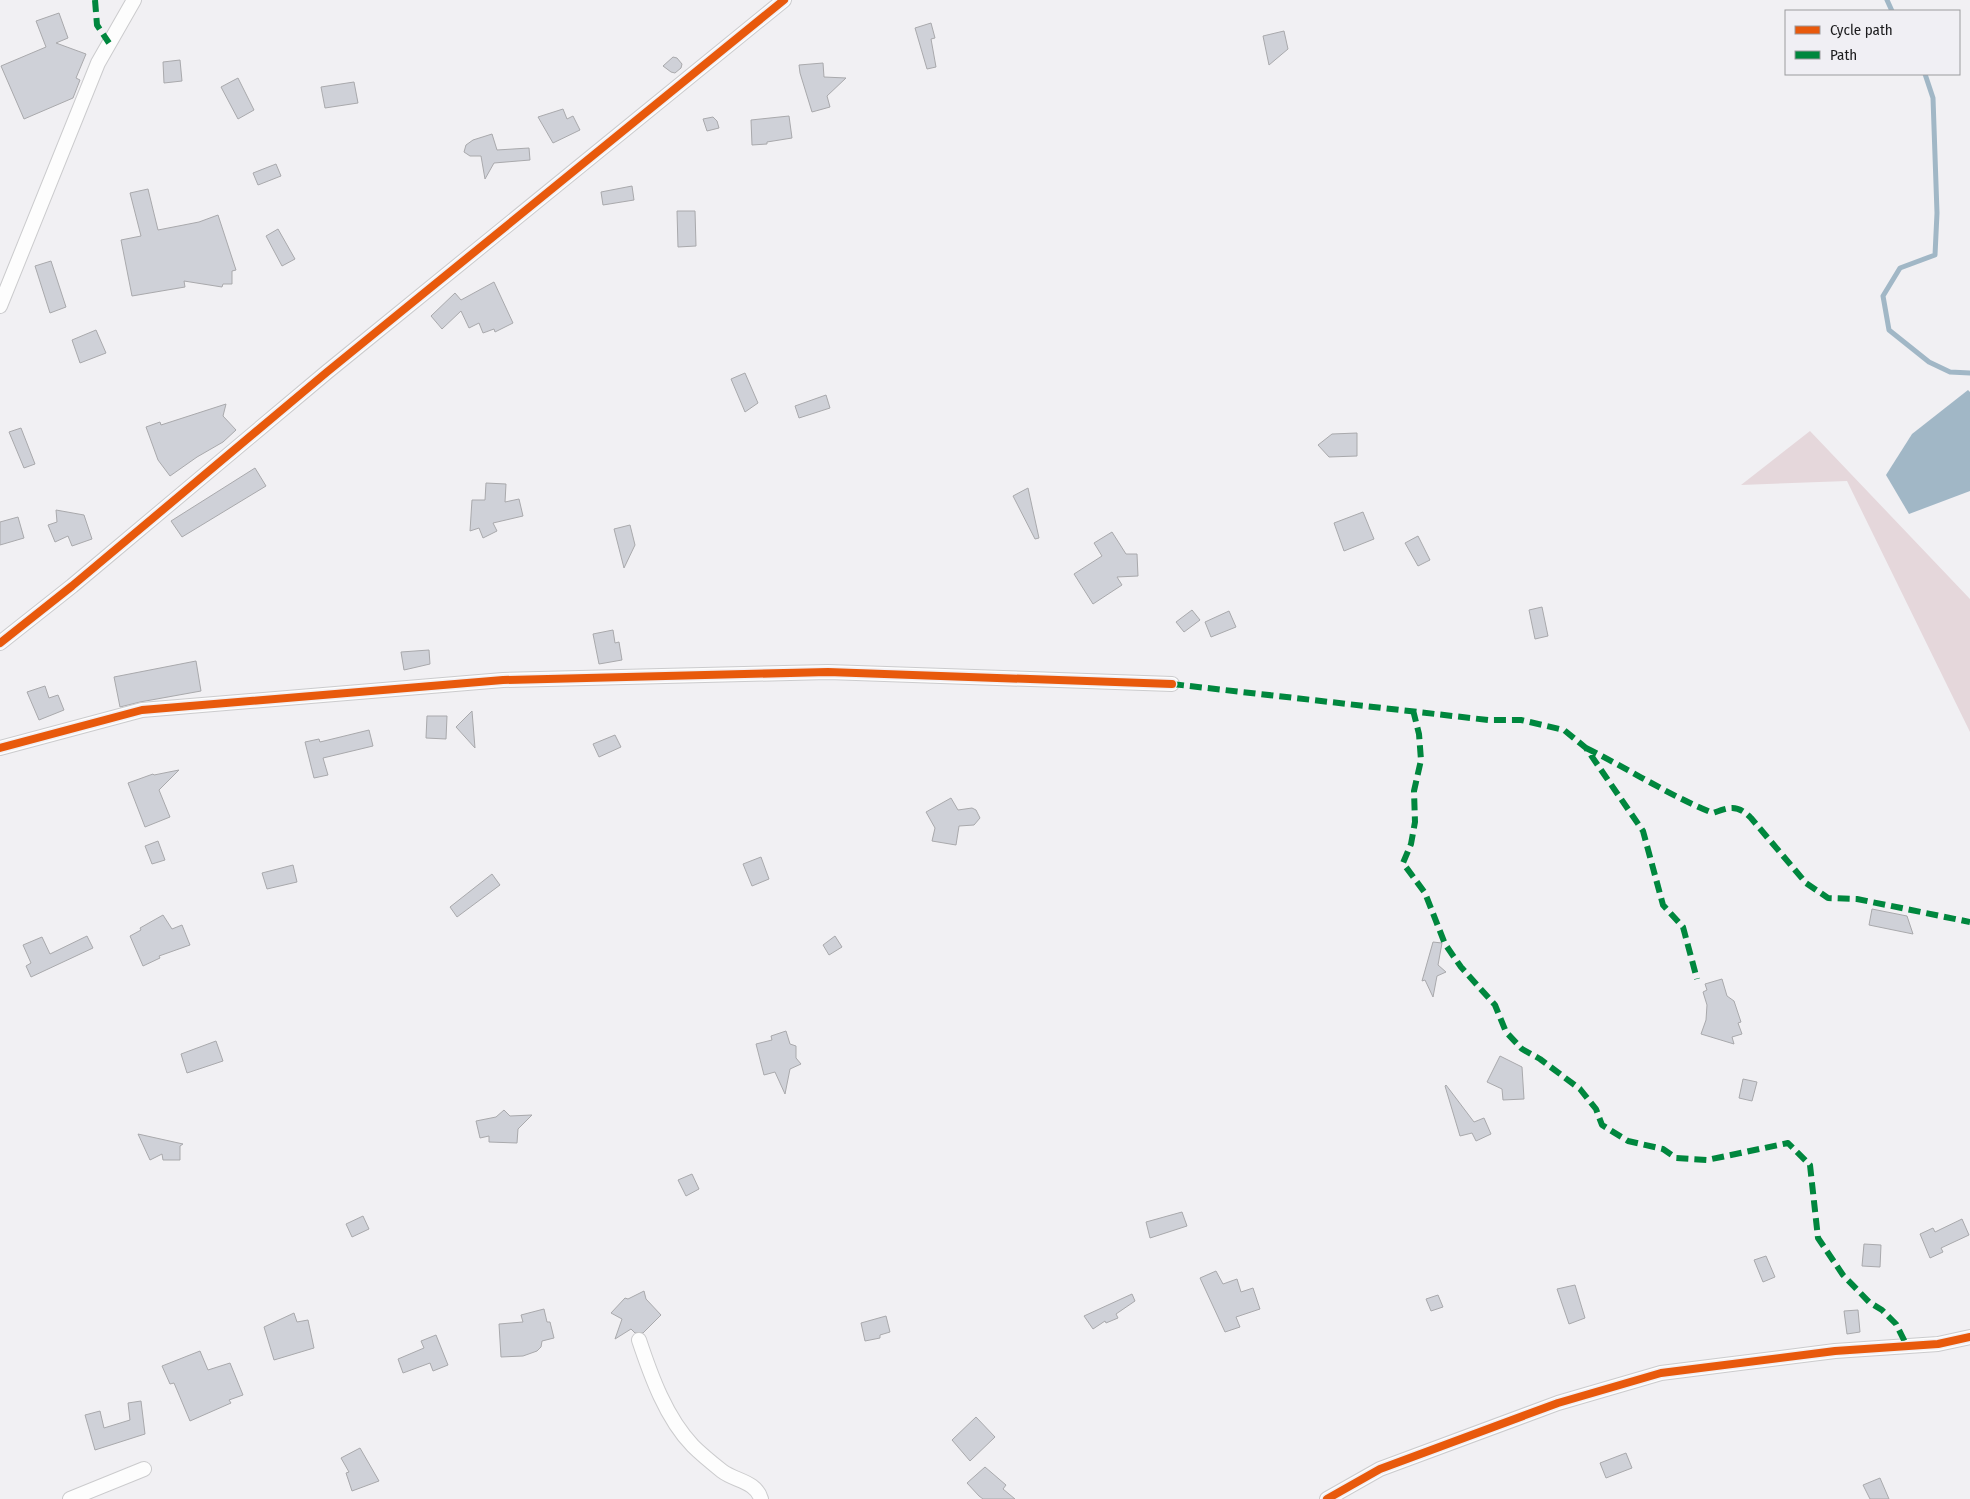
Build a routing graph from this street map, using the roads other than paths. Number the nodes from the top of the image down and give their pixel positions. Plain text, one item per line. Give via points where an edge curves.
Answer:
1 (134, 0) edge
2 (784, 0) edge
3 (0, 306) edge
4 (0, 643) edge
5 (1172, 684) dead end
6 (0, 748) edge
7 (1970, 1337) edge
8 (639, 1340) dead end
9 (144, 1469) dead end
10 (70, 1499) edge
11 (761, 1499) edge
12 (1327, 1499) edge

1 - 3 street via 98,63
2 - 4 street
5 - 6 street via 828,672 503,680 142,710
7 - 12 street via 1938,1344 1835,1351 1661,1373 1558,1403 1389,1466
8 - 11 street via 676,1425 692,1445 724,1473 751,1485 760,1493
9 - 10 street

